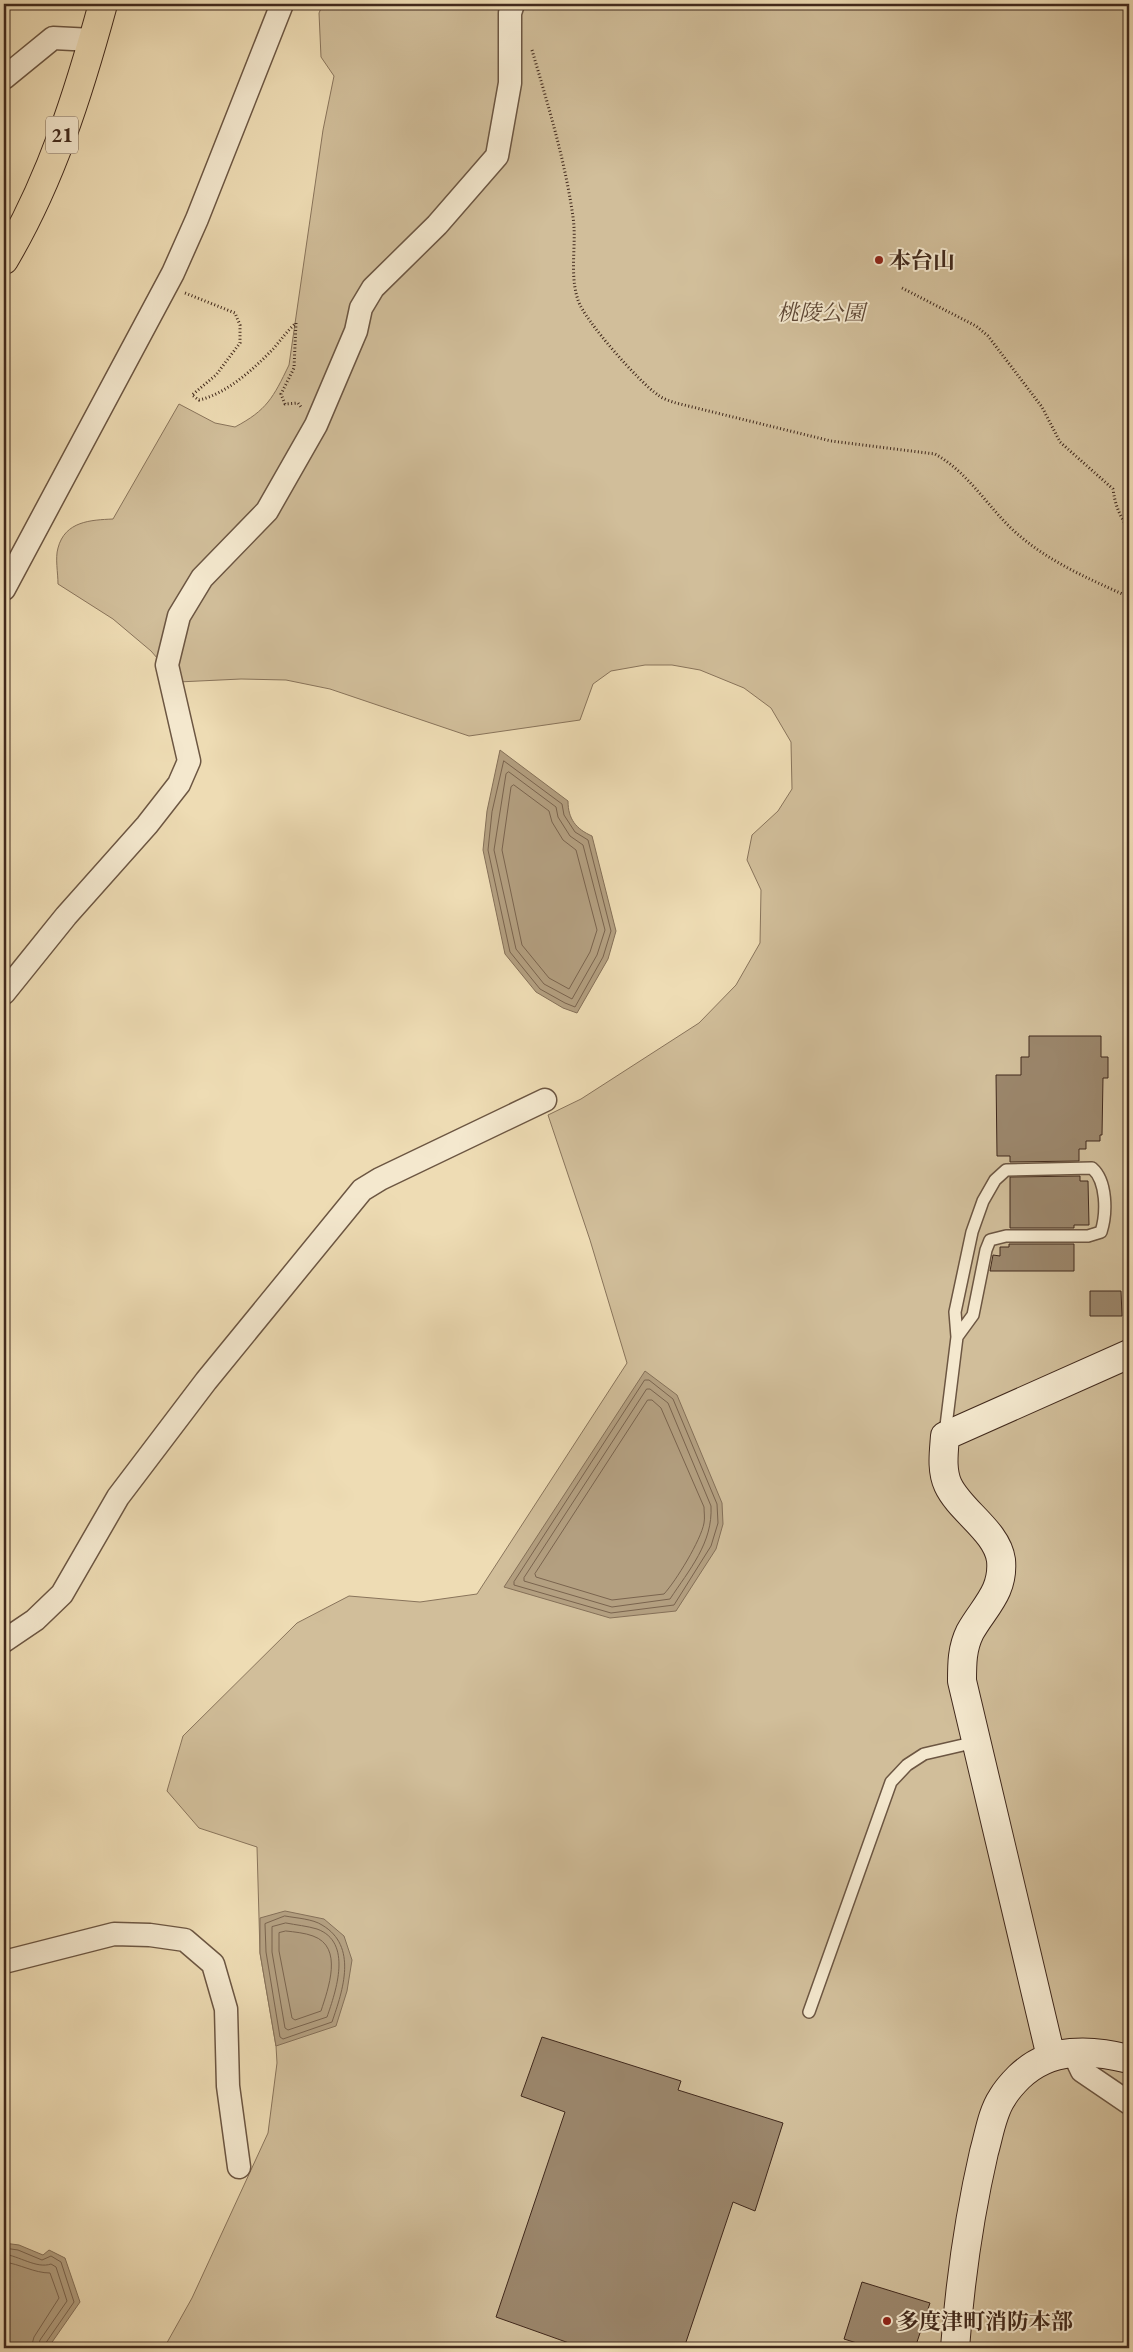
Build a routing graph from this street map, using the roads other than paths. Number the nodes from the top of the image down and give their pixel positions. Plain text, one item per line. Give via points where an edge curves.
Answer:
1 (103, 4) edge
2 (282, 4) edge
3 (513, 4) edge
4 (93, 40) junction
5 (4, 78) edge
6 (4, 260) edge
7 (4, 589) edge
8 (4, 993) edge
9 (544, 1100) dead end
10 (957, 1337) junction
11 (1129, 1354) edge
12 (945, 1436) junction
13 (4, 1641) edge
14 (976, 1742) junction
15 (4, 1962) edge
16 (809, 2012) dead end
17 (1062, 2054) junction
18 (1129, 2059) edge
19 (1129, 2102) edge
20 (239, 2167) dead end
21 (955, 2348) edge

1 - 4 main road, 21
2 - 7 street via 197,219 166,285
3 - 8 street via 510,13 510,83 497,156 436,225 373,288 361,308 356,331 313,430 267,511 202,578 179,616 167,665 189,761 179,784
4 - 5 street via 53,38
4 - 6 main road, 21 via 55,155 25,224
9 - 13 street via 362,1190 206,1381 118,1497 62,1594 35,1620
10 - 10 lane via 956,1312 972,1232 995,1180 1006,1170 1092,1168 1103,1184 1104,1223 1101,1232 1088,1236 1006,1236 990,1240 973,1315
10 - 12 lane
11 - 12 street
12 - 14 street via 944,1461 948,1484 961,1504 988,1533 1001,1559 999,1586 970,1632 962,1656 962,1681
14 - 16 lane via 924,1754 890,1782
14 - 17 street
15 - 20 street via 114,1934 185,1940 213,1964 226,2009 228,2086
17 - 18 street via 1104,2053
17 - 19 street
17 - 21 street via 1019,2077 1001,2099 976,2185 960,2277

